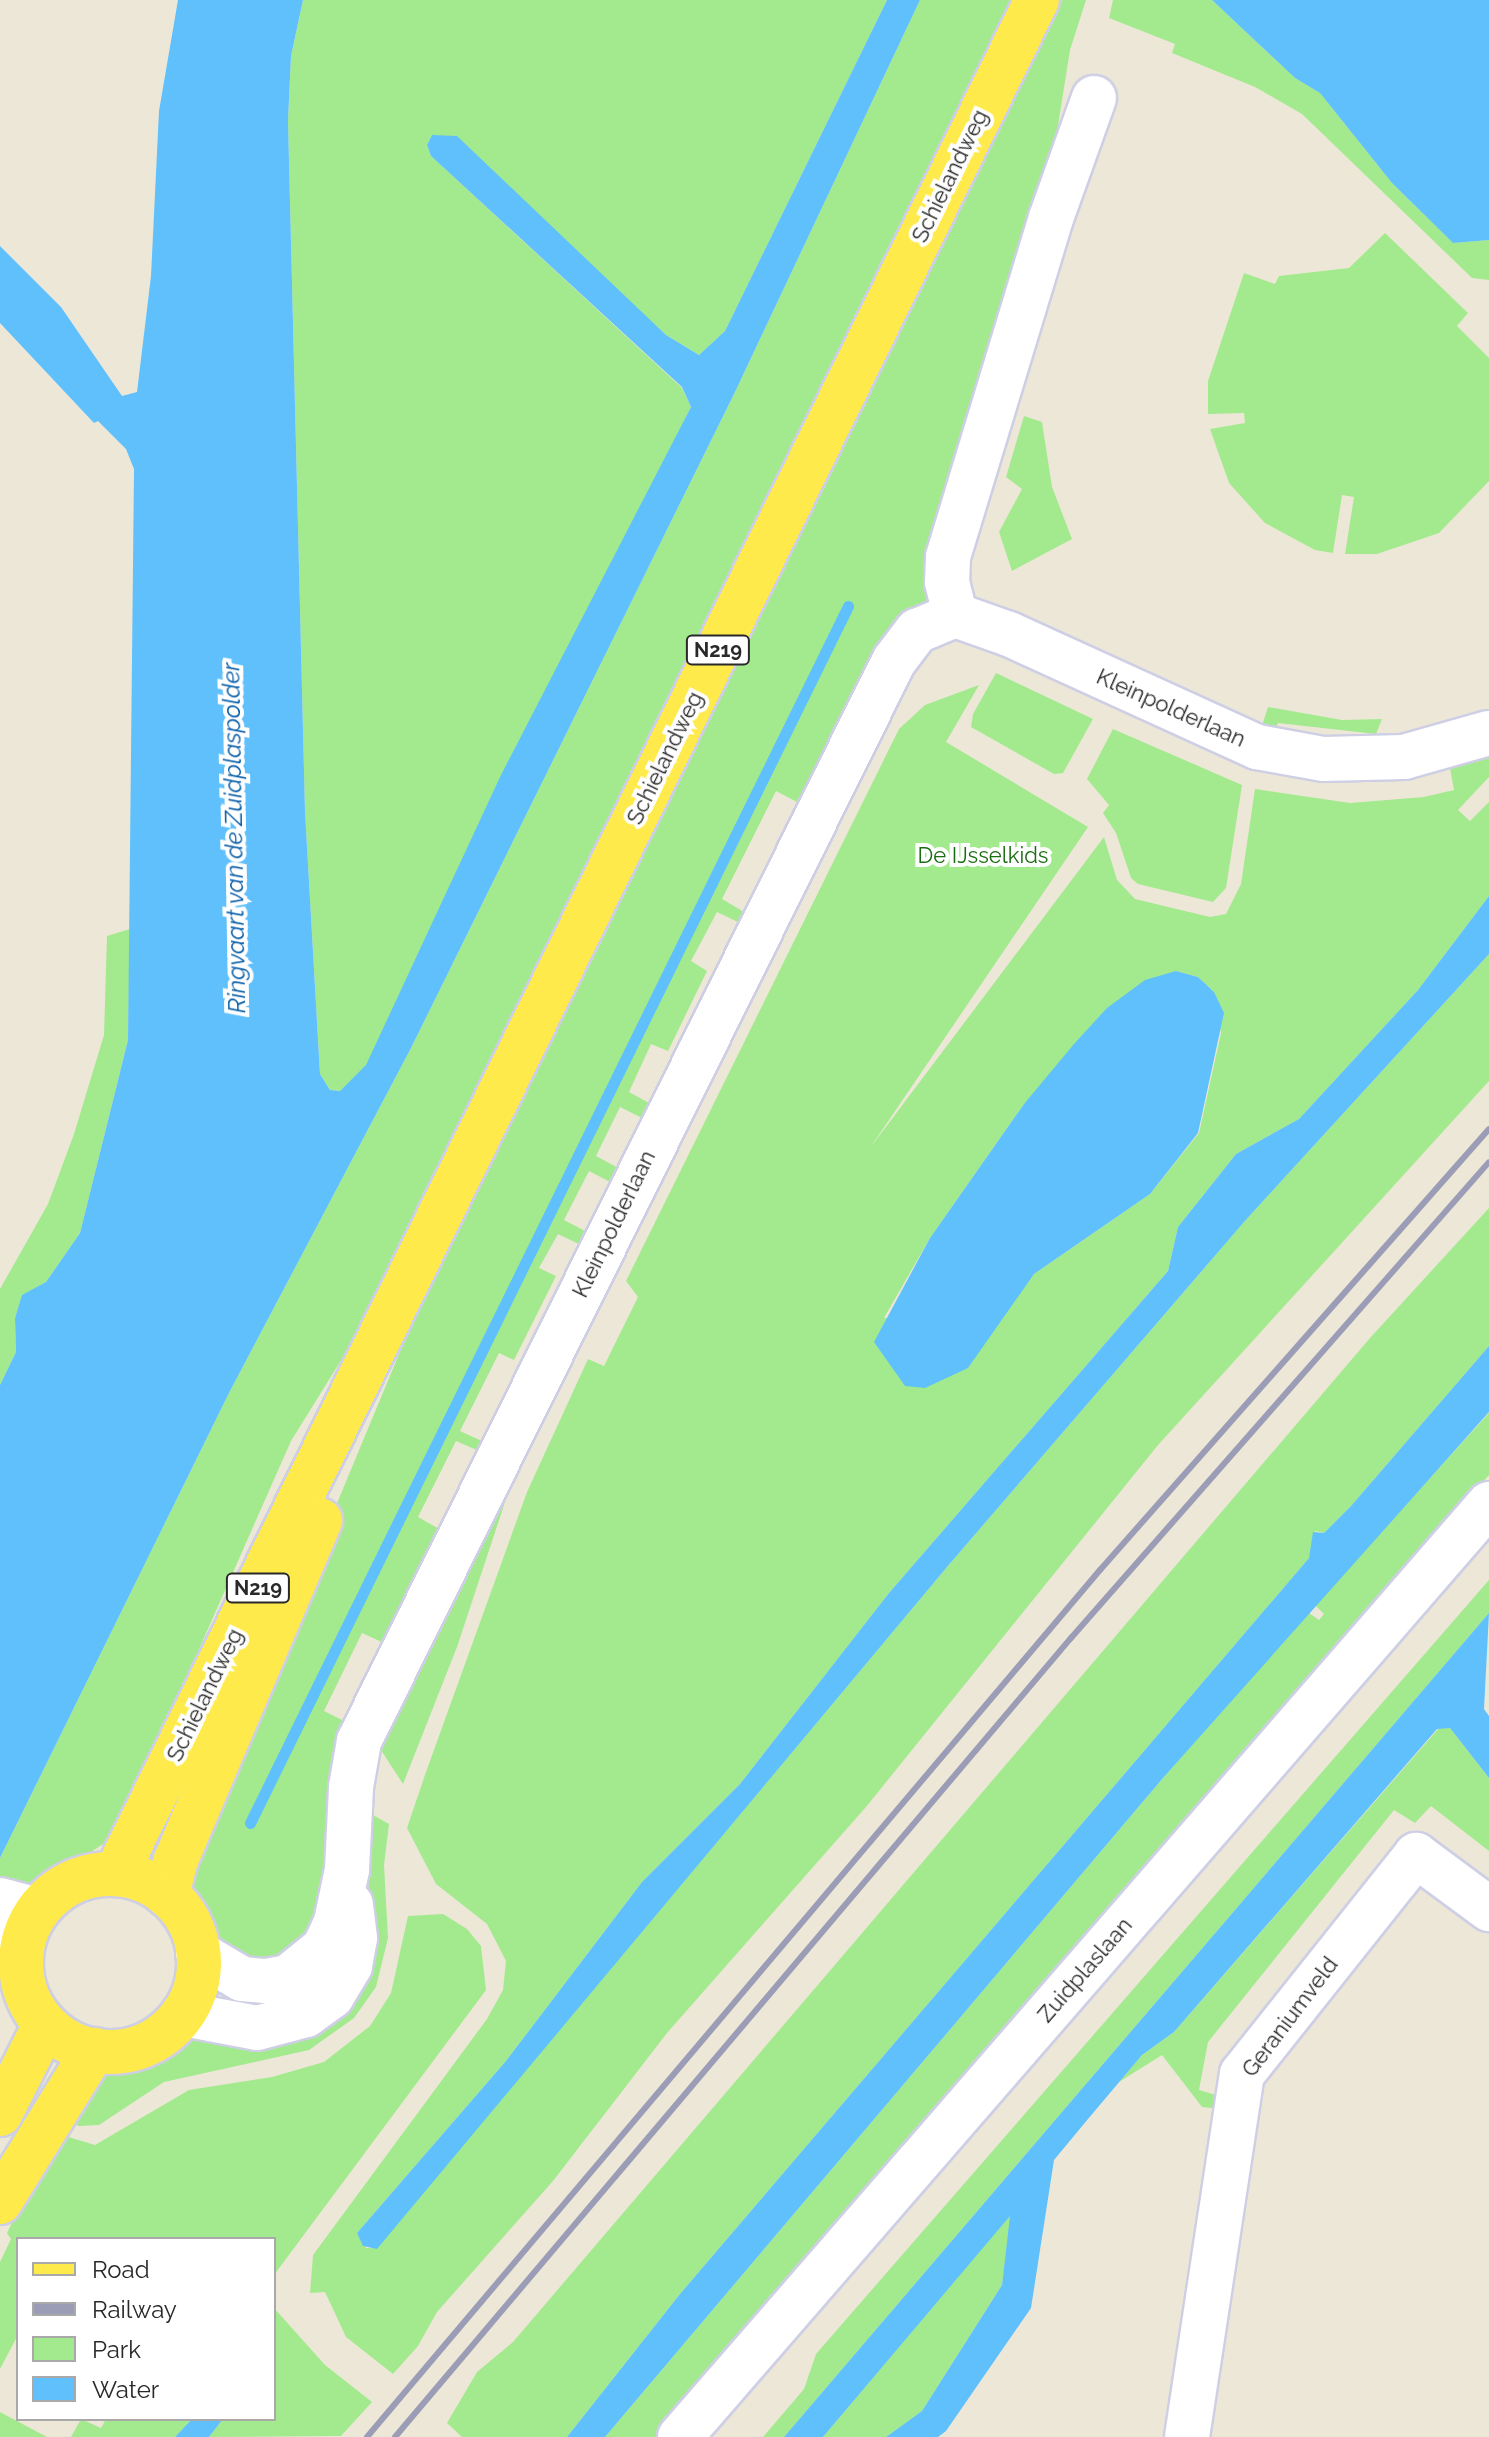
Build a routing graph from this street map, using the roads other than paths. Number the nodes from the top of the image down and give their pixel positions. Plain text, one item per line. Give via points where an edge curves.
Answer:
1 (1037, 0) edge
2 (1094, 98) dead end
3 (955, 615) junction
4 (1489, 733) edge
5 (399, 1300) junction
6 (1489, 1504) edge
7 (347, 1870) junction
8 (116, 1874) junction
9 (167, 1895) junction
10 (1489, 1909) edge
11 (15, 1918) edge
12 (198, 1953) junction
13 (183, 2014) junction
14 (45, 2025) junction
15 (94, 2050) junction
16 (0, 2114) edge
17 (0, 2202) edge
18 (680, 2437) edge
19 (1187, 2437) edge

1 - 5 main road, Schielandweg / N219
2 - 3 street via 1051,218 948,557
3 - 4 street, Kleinpolderlaan via 1009,634 1257,747 1359,760 1404,757
3 - 7 street, Kleinpolderlaan via 917,631 894,661 359,1741
5 - 8 main road, Schielandweg / N219
5 - 9 main road, Schielandweg / N219 via 307,1555 176,1860
6 - 18 street, Zuidplaslaan
7 - 12 street, Kleinpolderlaan via 336,1922 324,1948 288,1977 242,1979
7 - 13 street, Kleinpolderlaan via 355,1938 350,1966 332,1996 283,2025 215,2023
8 - 9 main road
8 - 11 main road via 64,1887
9 - 12 main road via 182,1912
10 - 19 street, Geraniumveld via 1416,1855 1242,2074
11 - 14 main road via 24,1986
12 - 13 main road via 198,1975
13 - 15 main road via 144,2045
14 - 15 main road via 67,2041
14 - 16 main road
15 - 17 main road

